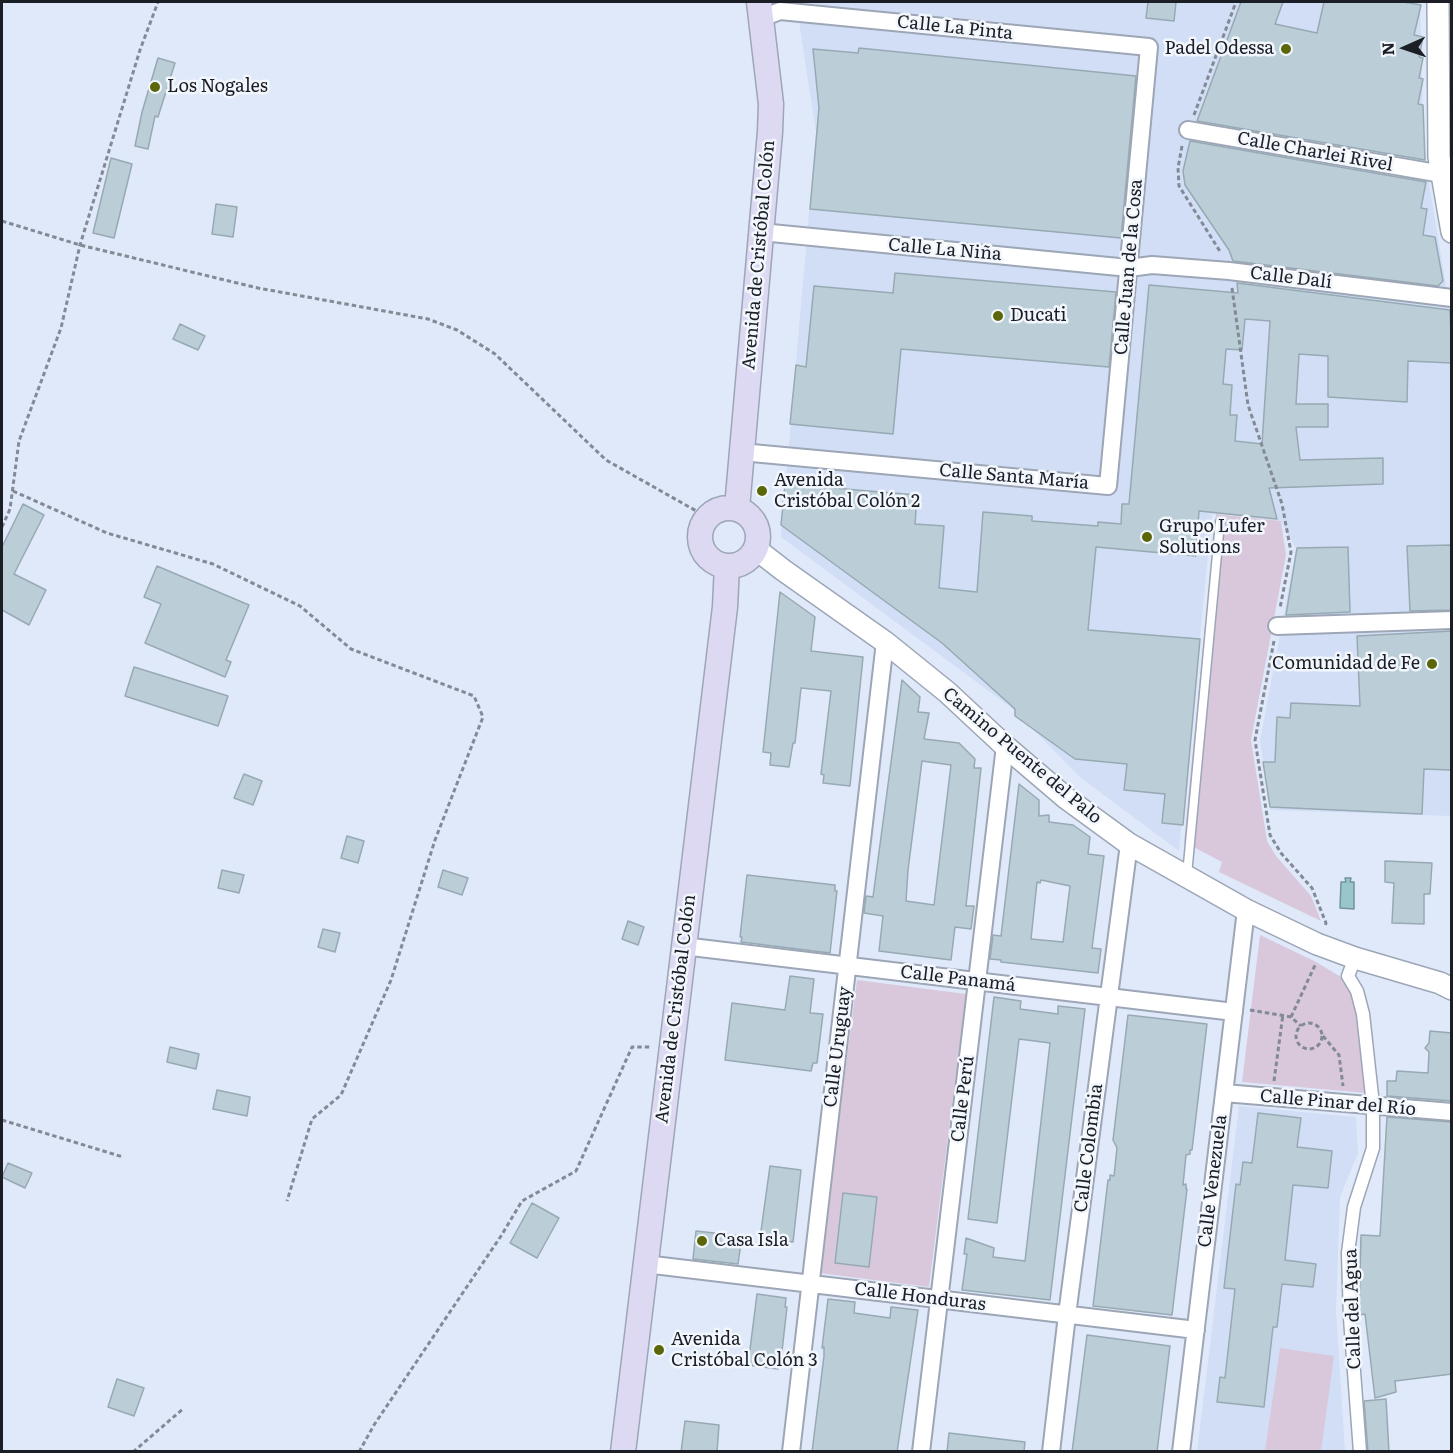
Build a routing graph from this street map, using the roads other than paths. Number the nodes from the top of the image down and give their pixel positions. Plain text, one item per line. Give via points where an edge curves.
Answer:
1 (1437, 2) edge
2 (761, 10) edge
3 (1149, 47) joint
4 (1445, 85) edge
5 (1188, 130) road end
6 (1442, 174) junction
7 (761, 232) junction
8 (1452, 232) edge
9 (1129, 268) junction
10 (1452, 298) edge
11 (741, 452) junction
12 (1108, 486) joint
13 (737, 508) junction
14 (1220, 522) dead end
15 (756, 549) junction
16 (727, 566) junction
17 (1452, 620) edge
18 (1277, 626) road end
19 (885, 642) junction
20 (1005, 746) junction
21 (1129, 844) junction
22 (1186, 878) junction
23 (1246, 909) junction
24 (683, 946) junction
25 (1355, 958) junction
26 (848, 966) junction
27 (977, 982) junction
28 (1448, 984) edge
29 (1109, 997) junction
30 (1242, 1011) junction
31 (1224, 1093) junction
32 (1373, 1105) junction
33 (1452, 1112) edge
34 (645, 1263) junction
35 (811, 1284) junction
36 (939, 1299) junction
37 (1067, 1315) junction
38 (1196, 1330) junction
39 (623, 1452) edge
40 (791, 1452) edge
41 (921, 1452) edge
42 (1051, 1452) edge
43 (1181, 1452) edge
44 (1360, 1452) edge

1 - 4 street
2 - 3 street, Calle La Pinta
2 - 7 main road, Avenida de Cristóbal Colón via 771,104
3 - 9 street, Calle Juan de la Cosa
4 - 6 street via 1439,157
5 - 6 street, Calle Charlei Rivel
6 - 8 street
7 - 9 street, Calle La Niña
7 - 11 main road, Avenida de Cristóbal Colón
9 - 10 street, Calle Dalí via 1152,265 1229,271
9 - 12 street, Calle Juan de la Cosa
11 - 12 street, Calle Santa María
11 - 13 main road, Avenida de Cristóbal Colón
13 - 15 main road via 751,516 759,532
13 - 16 main road via 720,508 707,517 699,536 704,551 715,563
14 - 22 lane
15 - 16 main road via 746,562
15 - 19 street, Camino Puente del Palo
16 - 24 main road, Avenida de Cristóbal Colón
17 - 18 street
19 - 20 street, Camino Puente del Palo
19 - 26 street, Calle Uruguay
20 - 21 street, Camino Puente del Palo
20 - 27 street, Calle Perú
21 - 22 street, Camino Puente del Palo
21 - 29 street, Calle Colombia
22 - 23 street, Camino Puente del Palo
23 - 25 street, Camino Puente del Palo via 1318,951
23 - 30 street, Calle Venezuela
24 - 26 street, Calle Panamá
24 - 34 main road, Avenida de Cristóbal Colón
25 - 28 street, Camino Puente del Palo
25 - 32 street, Calle del Agua via 1348,976 1363,1014
26 - 27 street, Calle Panamá
26 - 35 street, Calle Uruguay
27 - 29 street, Calle Panamá
27 - 36 street, Calle Perú
29 - 30 street, Calle Panamá
29 - 37 street, Calle Colombia
30 - 31 street, Calle Venezuela
31 - 32 street, Calle Pinar del Río
31 - 38 street, Calle Venezuela
32 - 33 street, Calle Pinar del Río
32 - 44 street, Calle del Agua via 1373,1148 1354,1207 1348,1253
34 - 35 street, Calle Honduras
34 - 39 main road, Avenida de Cristóbal Colón
35 - 36 street, Calle Honduras
35 - 40 street, Calle Uruguay
36 - 37 street, Calle Honduras
36 - 41 street, Calle Perú
37 - 38 street, Calle Honduras
37 - 42 street, Calle Colombia
38 - 43 street, Calle Venezuela

